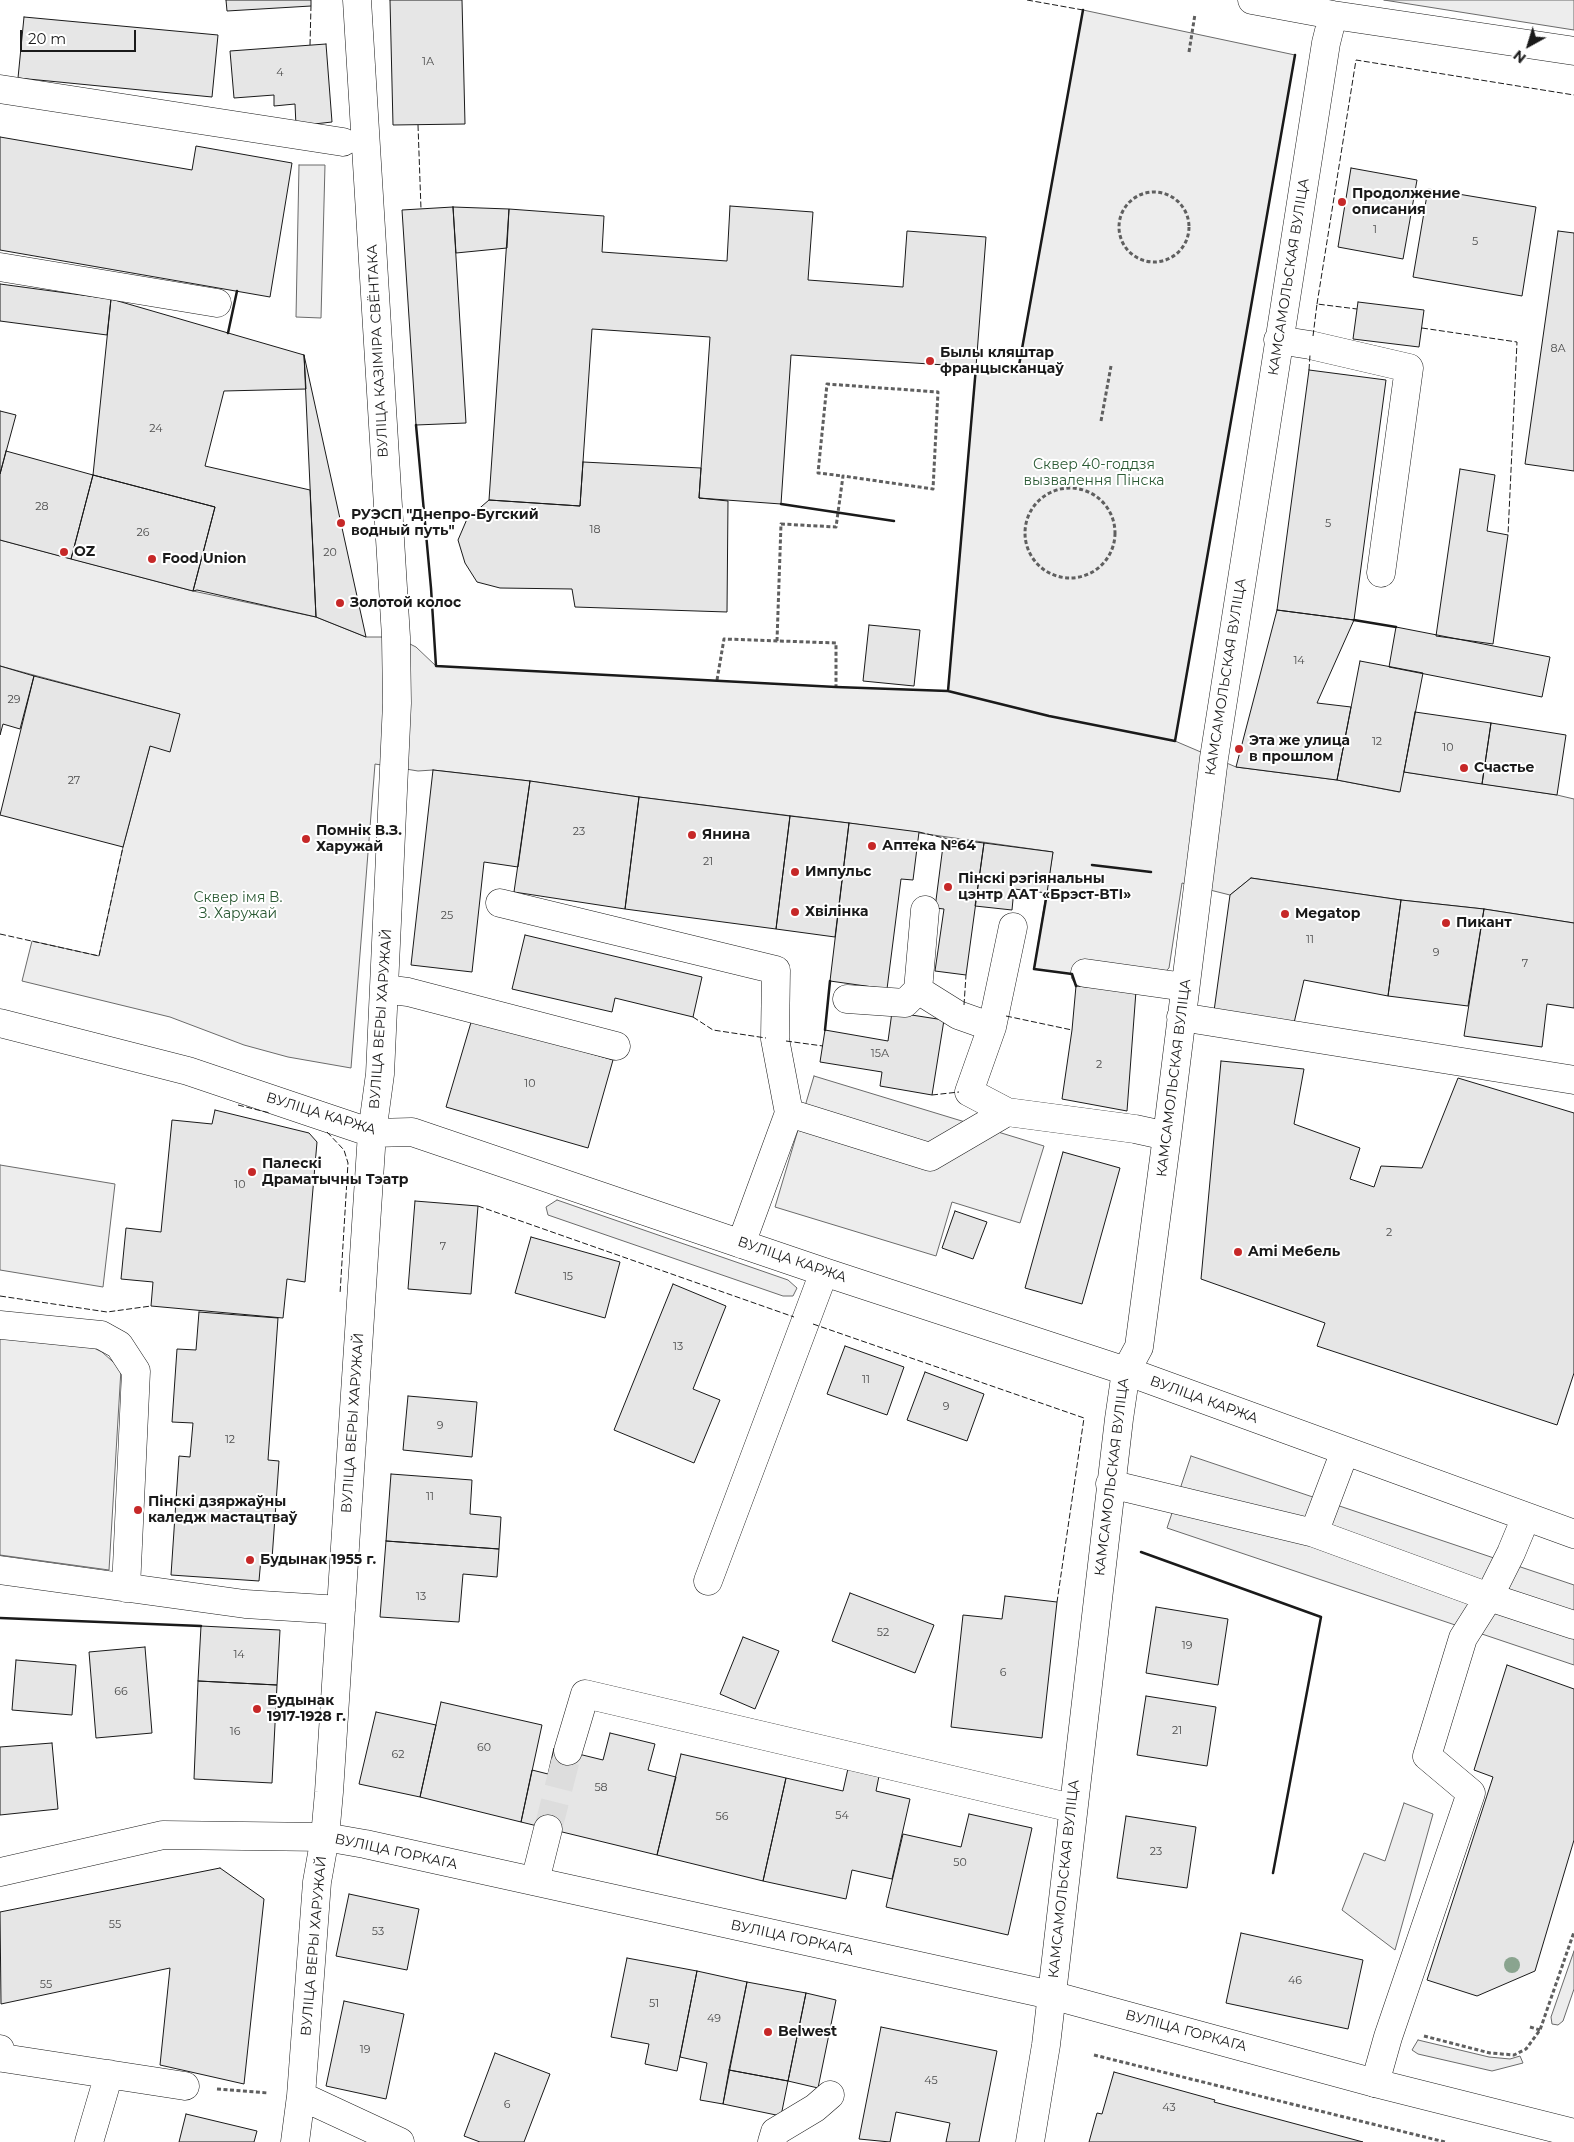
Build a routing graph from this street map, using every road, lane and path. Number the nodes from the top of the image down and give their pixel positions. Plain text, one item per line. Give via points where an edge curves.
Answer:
1 (357, 0) edge
2 (1252, 0) edge
3 (1195, 14) dead end
4 (1333, 15) junction
5 (1574, 51) edge
6 (1189, 52) dead end
7 (0, 89) edge
8 (343, 142) dead end
9 (1165, 194) joint
10 (0, 267) edge
11 (217, 303) dead end
12 (1278, 340) junction
13 (1111, 366) dead end
14 (1101, 420) dead end
15 (843, 476) junction
16 (1037, 501) joint
17 (1381, 573) dead end
18 (777, 641) junction
19 (716, 680) dead end
20 (836, 688) dead end
21 (397, 703) joint
22 (500, 903) dead end
23 (925, 910) dead end
24 (1013, 927) dead end
25 (1085, 973) dead end
26 (1185, 987) junction
27 (384, 989) junction
28 (918, 990) junction
29 (847, 999) dead end
30 (1181, 1017) junction
31 (0, 1022) edge
32 (992, 1027) junction
33 (616, 1046) dead end
34 (1574, 1080) edge
35 (1007, 1112) junction
36 (789, 1113) junction
37 (372, 1132) junction
38 (1167, 1136) junction
39 (741, 1244) junction
40 (824, 1272) junction
41 (0, 1325) edge
42 (1126, 1371) junction
43 (1345, 1451) junction
44 (1110, 1484) junction
45 (1526, 1517) junction
46 (1314, 1533) junction
47 (1574, 1534) edge
48 (0, 1570) edge
49 (708, 1581) dead end
50 (126, 1588) junction
51 (1489, 1597) junction
52 (340, 1610) junction
53 (1574, 1625) edge
54 (568, 1751) tunnel mouth
55 (1072, 1808) junction
56 (548, 1828) tunnel mouth
57 (325, 1837) junction
58 (0, 1872) edge
59 (535, 1881) junction
60 (1574, 1932) edge
61 (1051, 1995) junction
62 (1530, 2027) dead end
63 (1540, 2030) junction
64 (1388, 2037) junction
65 (1, 2055) edge
66 (1094, 2056) dead end
67 (110, 2074) junction
68 (1375, 2083) junction
69 (185, 2086) joint
70 (830, 2095) dead end
71 (302, 2096) junction
72 (1574, 2133) edge
73 (88, 2142) edge
74 (295, 2142) edge
75 (400, 2142) edge
76 (772, 2142) edge
77 (1030, 2142) edge
78 (1445, 2142) edge

1 - 21 street, ВУЛІЦА КАЗІМІРА СВЁНТАКА via 396,638
2 - 4 street
3 - 6 path
4 - 5 street
4 - 12 street, КАМСАМОЛЬСКАЯ ВУЛІЦА
7 - 8 street
9 - 9 path via 1154,192 1133,199 1120,217 1121,240 1140,261 1169,259 1186,243 1189,232 1184,208
10 - 11 street
12 - 17 street via 1409,368
12 - 26 street, КАМСАМОЛЬСКАЯ ВУЛІЦА via 1214,758
13 - 14 path
15 - 15 path via 818,473 827,384 938,392 933,489
15 - 18 path via 836,527 780,524
16 - 16 path via 1028,514 1024,529 1026,545 1033,559 1044,570 1073,578 1099,568 1109,557 1116,529 1105,503 1081,488 1050,492
18 - 19 path via 724,639
18 - 20 path via 836,643
21 - 27 street, ВУЛІЦА ВЕРЫ ХАРУЖАЙ
22 - 36 street via 776,970 775,1039
23 - 28 street
24 - 32 street
25 - 26 street
26 - 30 street, КАМСАМОЛЬСКАЯ ВУЛІЦА
27 - 33 street via 408,992
27 - 37 street, ВУЛІЦА ВЕРЫ ХАРУЖАЙ via 380,1074
28 - 29 street via 905,1003
28 - 32 street via 958,1015
30 - 34 street
30 - 38 street, КАМСАМОЛЬСКАЯ ВУЛІЦА
31 - 37 street, ВУЛІЦА КАРЖА via 188,1071
32 - 35 street via 969,1092
35 - 36 street via 930,1157
35 - 38 street
36 - 39 street
37 - 39 street, ВУЛІЦА КАРЖА via 412,1132
37 - 52 street, ВУЛІЦА ВЕРЫ ХАРУЖАЙ
38 - 42 street, КАМСАМОЛЬСКАЯ ВУЛІЦА via 1139,1347
39 - 40 street, ВУЛІЦА КАРЖА
40 - 42 street, ВУЛІЦА КАРЖА
40 - 49 street
41 - 50 street via 101,1335 119,1345 136,1371
42 - 43 street, ВУЛІЦА КАРЖА
42 - 44 street, КАМСАМОЛЬСКАЯ ВУЛІЦА
43 - 45 street, ВУЛІЦА КАРЖА
43 - 46 street
44 - 46 street
44 - 55 street, КАМСАМОЛЬСКАЯ ВУЛІЦА
45 - 47 street, ВУЛІЦА КАРЖА
45 - 51 street
46 - 51 street
48 - 50 street
50 - 52 street via 245,1604
51 - 53 street
51 - 64 street via 1463,1638 1427,1756 1471,1793
52 - 57 street, ВУЛІЦА ВЕРЫ ХАРУЖАЙ
54 - 55 street via 585,1694
55 - 61 street, КАМСАМОЛЬСКАЯ ВУЛІЦА
56 - 59 street
57 - 58 street, ВУЛІЦА ГОРКАГА via 163,1835
57 - 59 street, ВУЛІЦА ГОРКАГА
57 - 71 street, ВУЛІЦА ВЕРЫ ХАРУЖАЙ via 316,1882
59 - 61 street, ВУЛІЦА ГОРКАГА
60 - 63 path
61 - 68 street, ВУЛІЦА ГОРКАГА
61 - 77 street, КАМСАМОЛЬСКАЯ ВУЛІЦА
62 - 63 path
63 - 64 path via 1526,2049 1514,2055 1490,2053 1417,2034
64 - 68 street
65 - 67 street
66 - 78 path
67 - 69 street
67 - 73 street
68 - 72 street, ВУЛІЦА ГОРКАГА
69 - 71 path
70 - 76 street via 775,2132
71 - 74 street, ВУЛІЦА ВЕРЫ ХАРУЖАЙ
71 - 75 street

